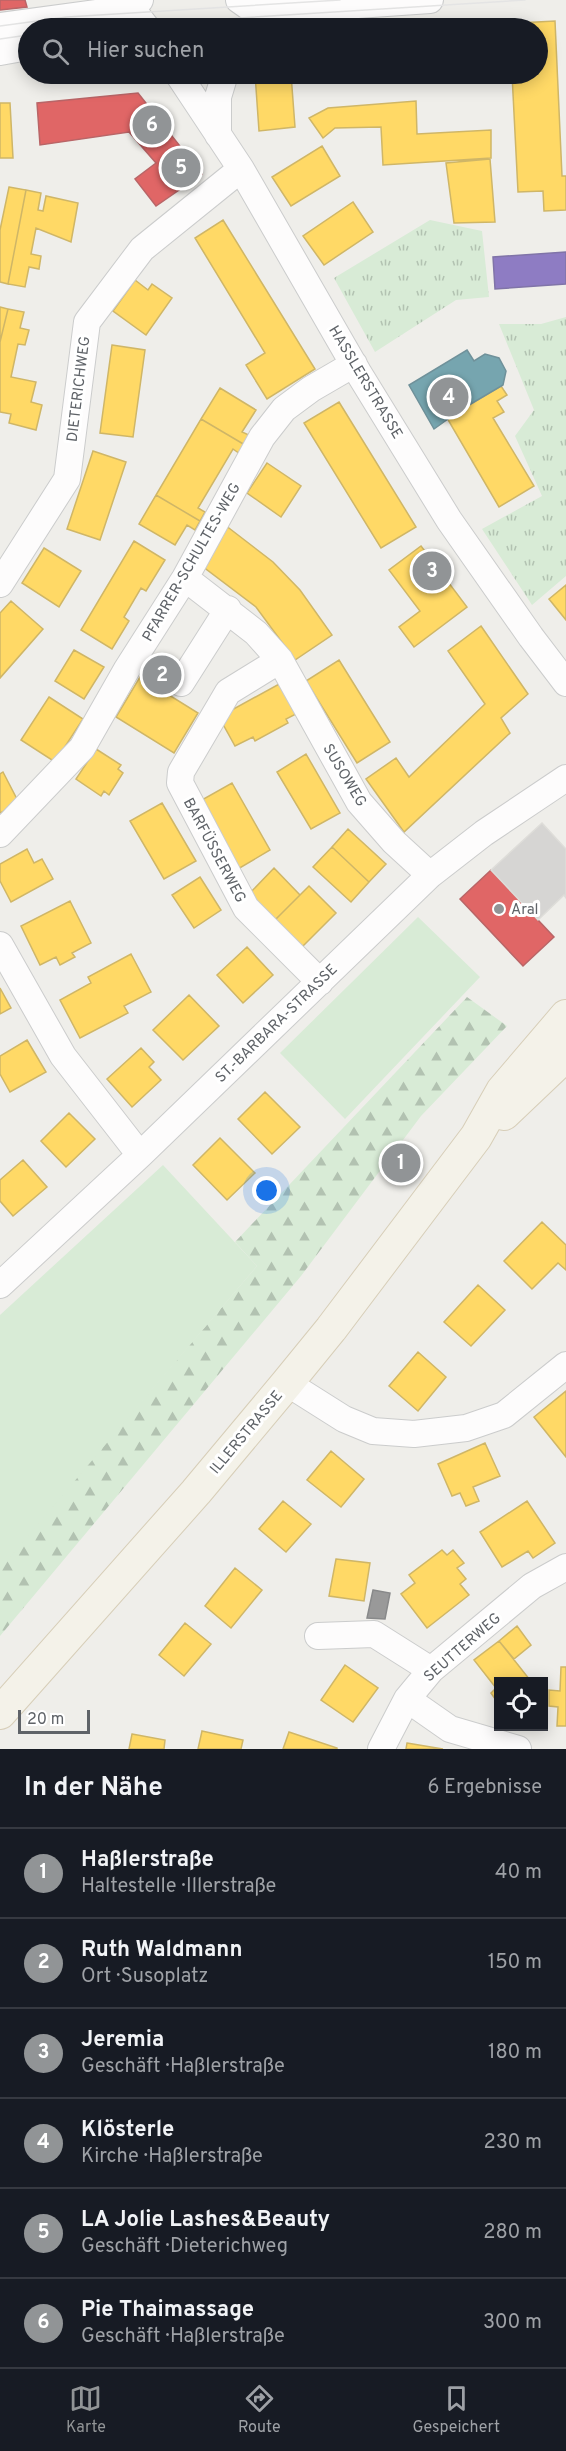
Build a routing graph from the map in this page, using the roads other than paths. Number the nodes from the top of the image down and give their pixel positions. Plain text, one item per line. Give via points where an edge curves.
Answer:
1 (430, 0) edge
2 (133, 3) edge
3 (244, 8) edge
4 (60, 18) edge
5 (141, 18) edge
6 (18, 24) edge
7 (0, 26) edge
8 (18, 49) edge
9 (0, 52) edge
10 (185, 84) edge
11 (222, 84) edge
12 (218, 135) junction
13 (241, 170) junction
14 (354, 364) junction
15 (185, 578) junction
16 (0, 584) edge
17 (228, 609) junction
18 (280, 660) junction
19 (181, 682) dead end
20 (566, 683) edge
21 (566, 778) edge
22 (0, 834) edge
23 (430, 875) junction
24 (0, 945) edge
25 (320, 982) junction
26 (566, 1016) edge
27 (566, 1055) edge
28 (476, 1137) junction
29 (140, 1155) junction
30 (0, 1285) edge
31 (566, 1365) edge
32 (286, 1383) junction
33 (566, 1566) edge
34 (318, 1636) dead end
35 (431, 1670) junction
36 (407, 1699) junction
37 (0, 1713) edge
38 (381, 1749) edge
39 (518, 1749) edge

1 - 3 street
2 - 4 street
2 - 5 street
6 - 7 street
8 - 9 street
10 - 12 street, HASSLERSTRASSE
11 - 12 street
12 - 13 street, HASSLERSTRASSE
13 - 14 street, HASSLERSTRASSE
13 - 16 street, DIETERICHWEG via 142,249 87,322 67,479
14 - 15 street, PFARRER-SCHULTES-WEG via 284,409 262,437
14 - 20 street, HASSLERSTRASSE via 449,520
15 - 17 street, SUSOWEG
15 - 22 street, PFARRER-SCHULTES-WEG via 82,748
17 - 18 street, SUSOWEG
17 - 19 street
18 - 23 street, SUSOWEG via 359,802
18 - 25 street, BARFÜSSERWEG via 228,692 181,772 180,783 246,908
21 - 23 street, ST.-BARBARA-STRASSE
23 - 25 street, ST.-BARBARA-STRASSE
24 - 29 street via 63,1056
25 - 29 street, ST.-BARBARA-STRASSE
26 - 28 main road, ILLERSTRASSE via 502,1091
27 - 28 main road, ILLERSTRASSE via 518,1103
28 - 32 main road, ILLERSTRASSE
29 - 30 street, ST.-BARBARA-STRASSE
31 - 32 street via 504,1414 466,1428 414,1434 373,1431 344,1419
32 - 37 main road, ILLERSTRASSE via 196,1492
33 - 35 street, SEUTTERWEG via 532,1586
34 - 35 street via 374,1634
35 - 36 street, SEUTTERWEG
36 - 38 street, SEUTTERWEG
36 - 39 street via 450,1729

